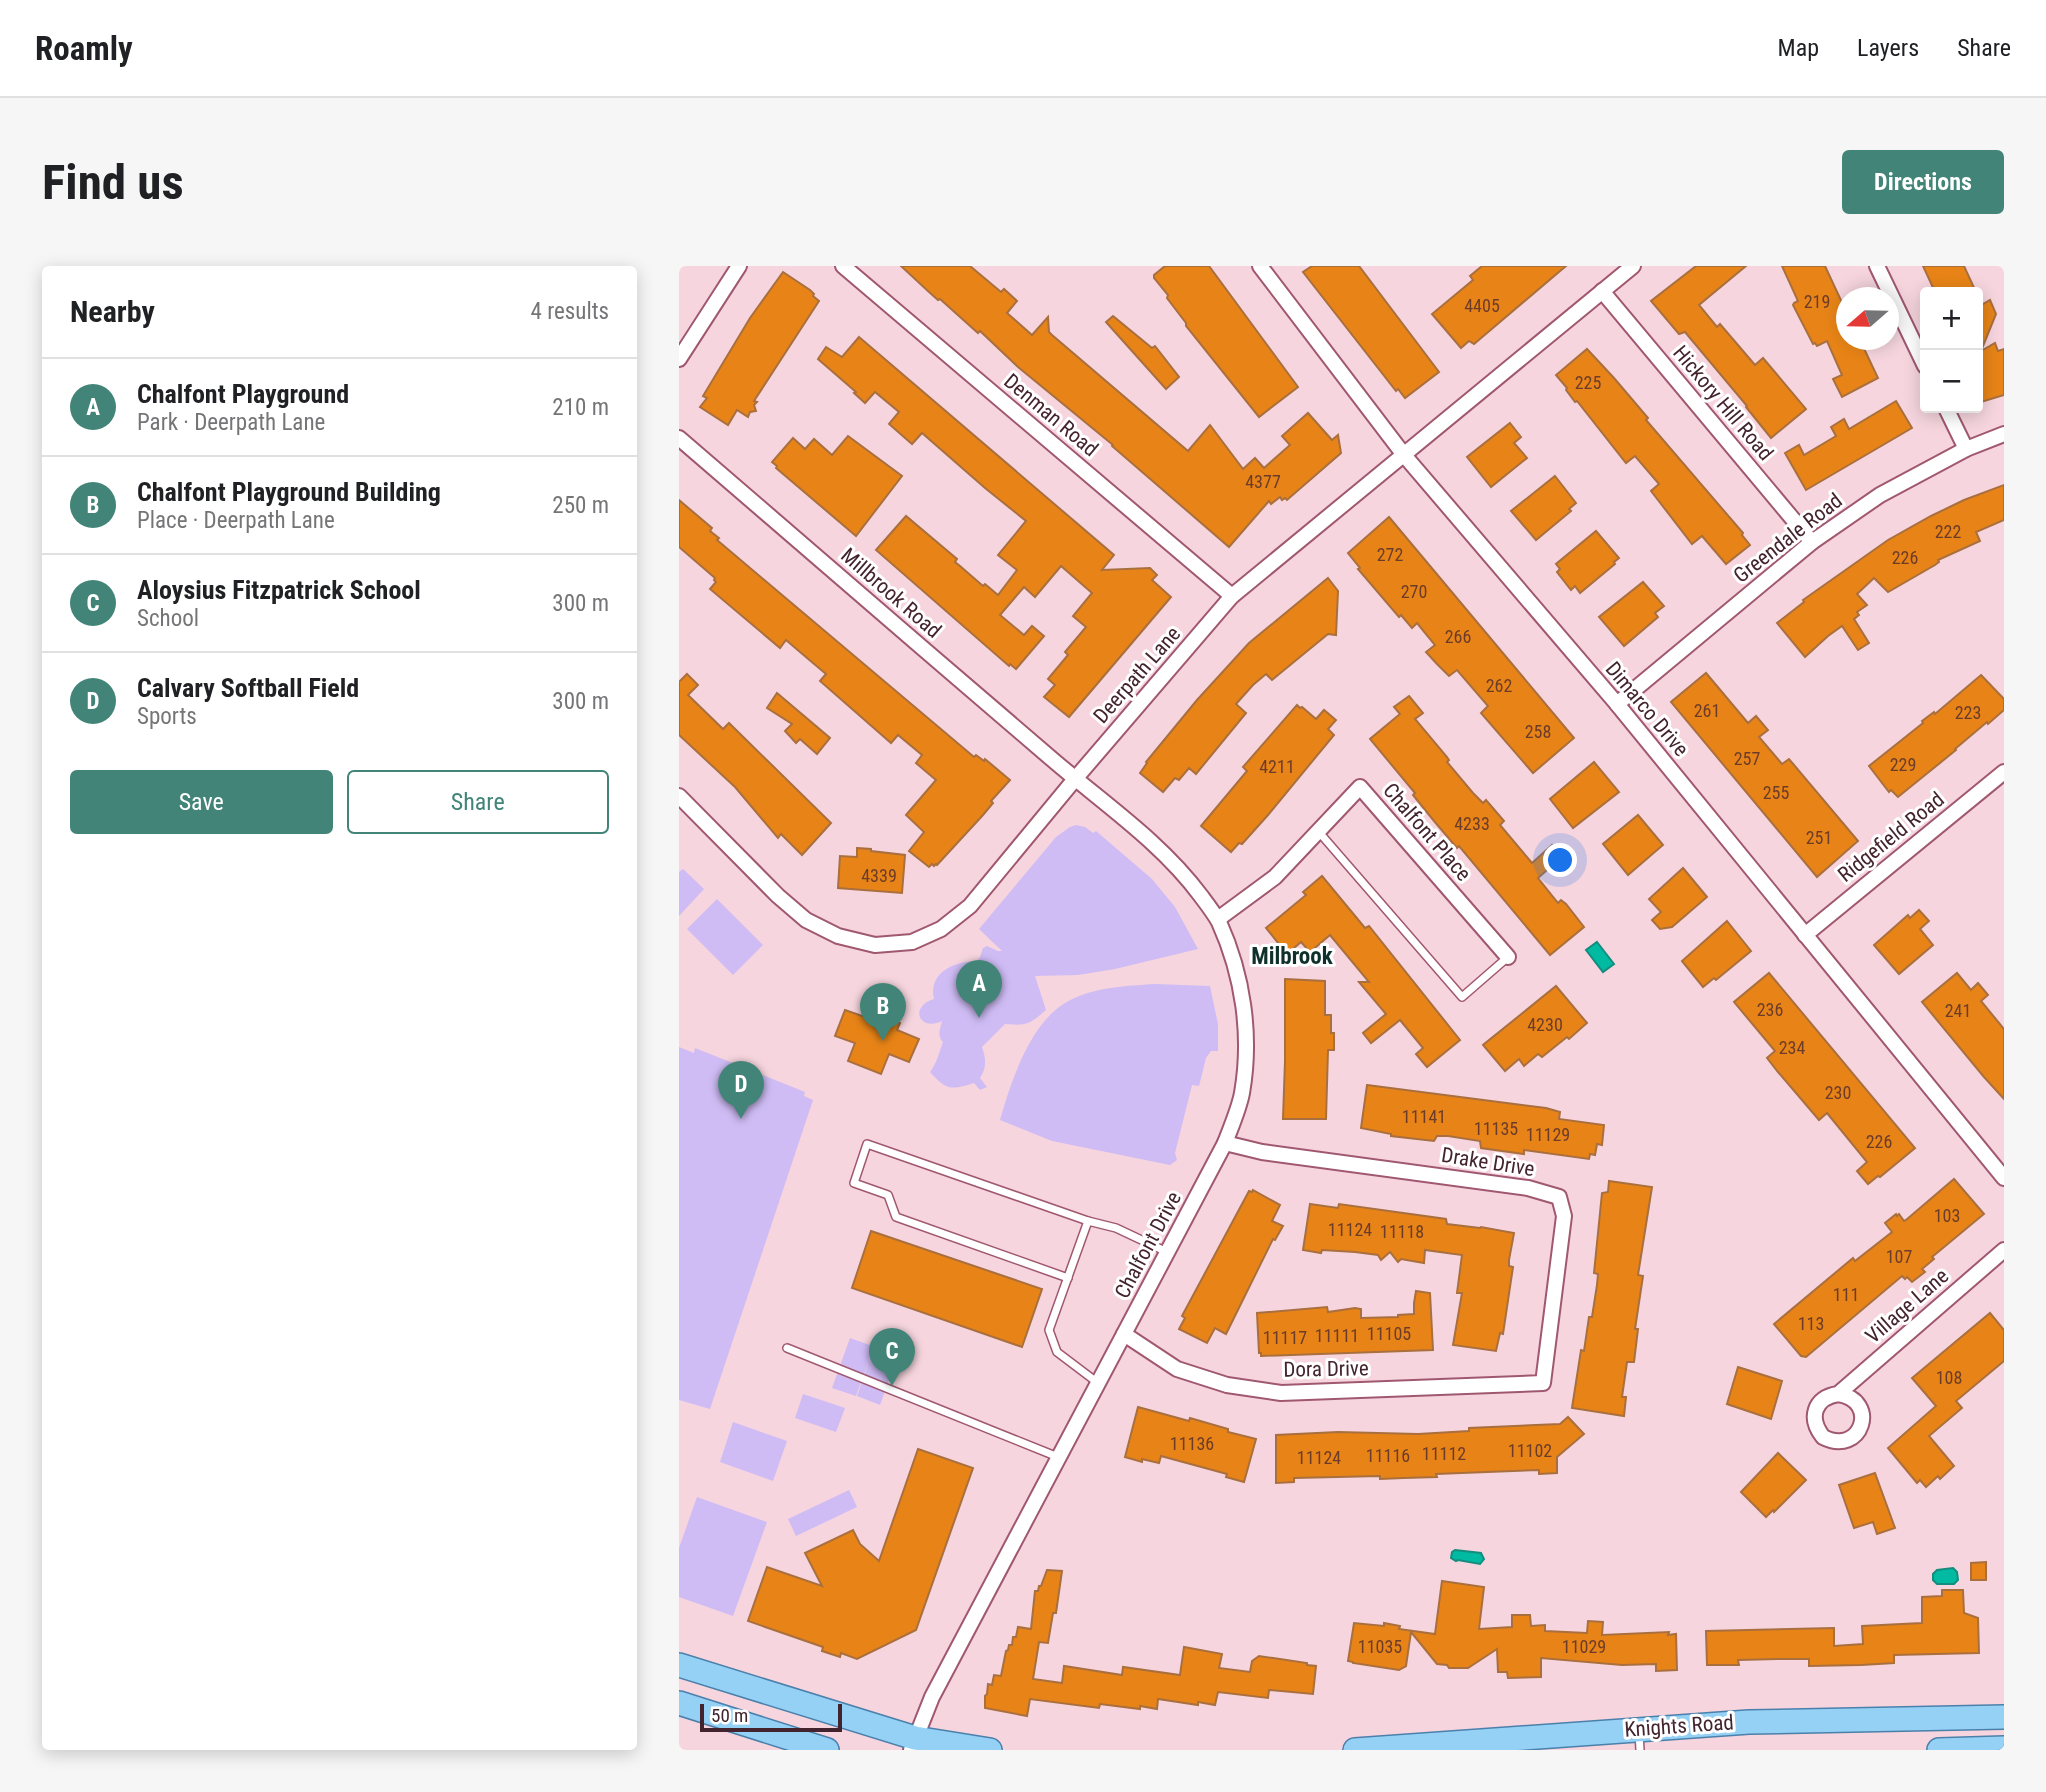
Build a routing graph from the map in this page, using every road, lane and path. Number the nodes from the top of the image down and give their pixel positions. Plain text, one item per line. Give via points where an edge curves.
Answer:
1 (739, 266) edge
2 (843, 266) edge
3 (1260, 266) edge
4 (1633, 266) edge
5 (1877, 266) edge
6 (1602, 291) junction
7 (1920, 356) edge
8 (679, 359) edge
9 (1948, 413) edge
10 (2004, 434) edge
11 (679, 438) edge
12 (1966, 449) junction
13 (1404, 455) junction
14 (1812, 542) junction
15 (1232, 596) junction
16 (1617, 704) junction
17 (2004, 772) edge
18 (1075, 779) junction
19 (679, 796) edge
20 (1318, 831) junction
21 (1218, 919) junction
22 (1805, 935) junction
23 (1508, 957) joint
24 (1225, 1143) junction
25 (2004, 1178) edge
26 (1088, 1221) junction
27 (2004, 1250) edge
28 (1168, 1252) junction
29 (1067, 1279) junction
30 (1124, 1334) junction
31 (787, 1348) dead end
32 (1543, 1382) joint
33 (1098, 1383) junction
34 (1838, 1394) dead end
35 (1059, 1457) junction
36 (679, 1665) edge
37 (679, 1703) edge
38 (2004, 1717) edge
39 (1640, 1740) edge
40 (913, 1744) edge
41 (2004, 1748) edge
42 (827, 1750) edge
43 (990, 1750) edge
44 (1355, 1750) edge
45 (1939, 1750) edge

1 - 8 street
2 - 15 street, Denman Road
3 - 13 street, Dimarco Drive
4 - 6 street, Deerpath Lane
5 - 7 street
6 - 13 street, Deerpath Lane
6 - 14 street, Hickory Hill Road
9 - 12 street
10 - 12 street, Greendale Road
11 - 18 street, Millbrook Road
12 - 14 street, Greendale Road via 1880,495
13 - 15 street, Deerpath Lane
13 - 16 street, Dimarco Drive
14 - 16 street, Greendale Road
15 - 18 street, Deerpath Lane
16 - 22 street, Dimarco Drive
17 - 22 street, Ridgefield Road
18 - 19 street, Deerpath Lane via 970,906 941,929 912,942 875,944 838,936 806,920
18 - 21 street, Chalfont Drive via 1144,835 1193,885
20 - 21 street, Chalfont Place via 1275,877
20 - 23 lane via 1462,997
20 - 23 street, Chalfont Place via 1360,787
21 - 24 street, Chalfont Drive via 1236,966 1246,1055 1242,1095
22 - 25 street, Dimarco Drive
24 - 28 street, Chalfont Drive
24 - 32 street, Drake Drive via 1528,1188 1559,1197 1564,1216
26 - 28 lane via 1116,1228
26 - 29 lane
26 - 29 lane via 867,1144 854,1183 888,1195 896,1217
27 - 34 street, Village Lane
28 - 30 street, Chalfont Drive
29 - 33 lane via 1049,1330 1057,1352
30 - 32 street, Dora Drive via 1177,1369 1227,1385 1281,1393
30 - 33 street, Chalfont Drive
31 - 35 lane
33 - 35 street, Chalfont Drive
35 - 40 street, Chalfont Drive via 932,1698
36 - 40 main road
37 - 42 main road
38 - 39 main road, Knights Road via 1749,1722
39 - 44 main road, Knights Road via 1537,1739
40 - 43 main road
41 - 45 main road

